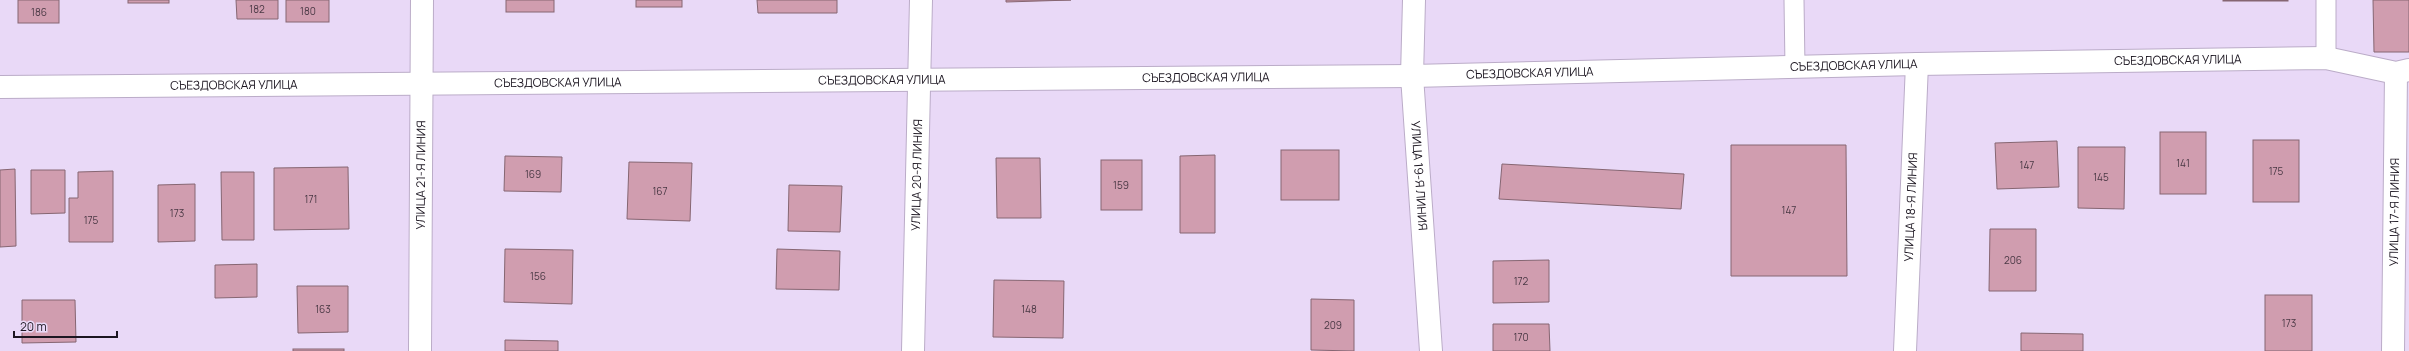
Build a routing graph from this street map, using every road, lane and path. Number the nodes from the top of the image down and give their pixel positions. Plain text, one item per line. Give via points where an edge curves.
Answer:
1 (422, 0) edge
2 (921, 0) edge
3 (1414, 0) edge
4 (1794, 0) edge
5 (2326, 0) edge
6 (2326, 58) junction
7 (1917, 64) junction
8 (1795, 67) junction
9 (2402, 71) edge
10 (1412, 76) junction
11 (918, 79) junction
12 (423, 83) junction
13 (0, 87) edge
14 (420, 351) edge
15 (913, 351) edge
16 (1431, 351) edge
17 (1905, 351) edge
18 (2393, 351) edge

1 - 12 street, УЛИЦА 21-Я ЛИНИЯ
2 - 11 street, УЛИЦА 20-Я ЛИНИЯ
3 - 10 street, УЛИЦА 19-Я ЛИНИЯ
4 - 8 lane
5 - 6 lane
6 - 7 street, СЪЕЗДОВСКАЯ УЛИЦА
6 - 9 street, СЪЕЗДОВСКАЯ УЛИЦА
7 - 8 street, СЪЕЗДОВСКАЯ УЛИЦА
7 - 17 street, УЛИЦА 18-Я ЛИНИЯ
8 - 10 street, СЪЕЗДОВСКАЯ УЛИЦА
9 - 18 street, УЛИЦА 17-Я ЛИНИЯ
10 - 11 street, СЪЕЗДОВСКАЯ УЛИЦА
10 - 16 street, УЛИЦА 19-Я ЛИНИЯ
11 - 12 street, СЪЕЗДОВСКАЯ УЛИЦА
11 - 15 street, УЛИЦА 20-Я ЛИНИЯ
12 - 13 street, СЪЕЗДОВСКАЯ УЛИЦА
12 - 14 street, УЛИЦА 21-Я ЛИНИЯ

